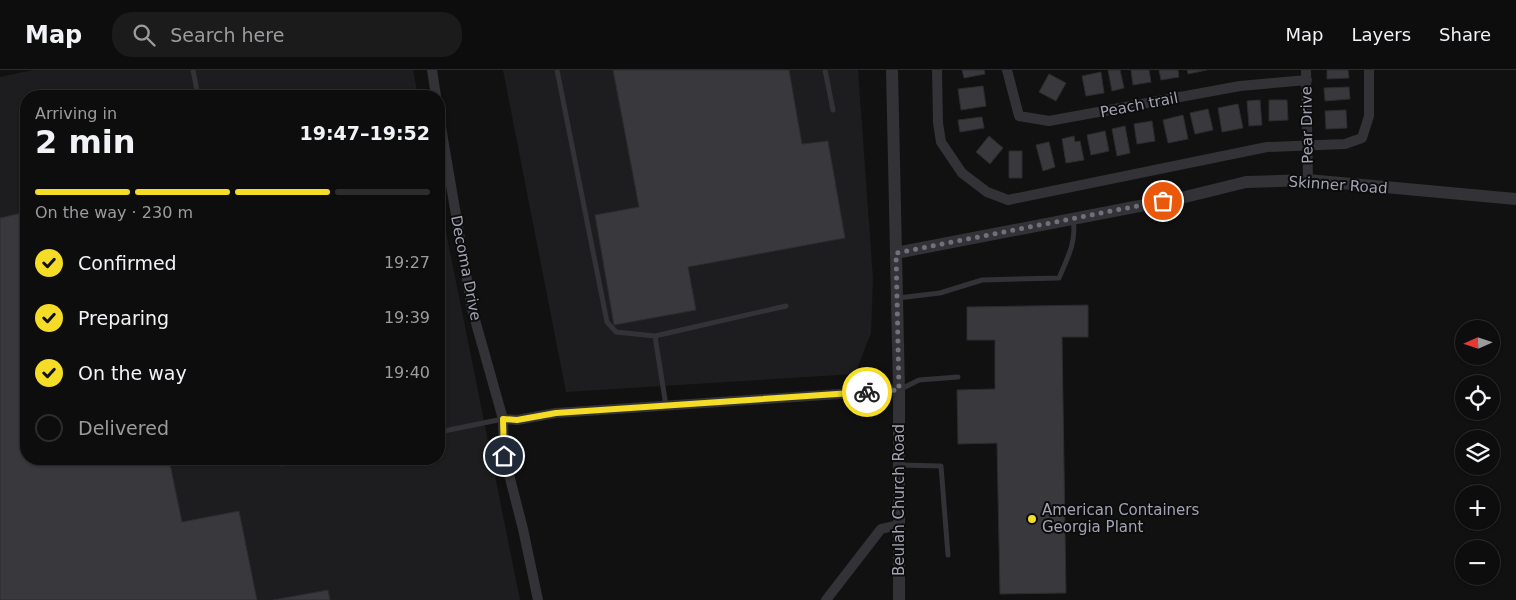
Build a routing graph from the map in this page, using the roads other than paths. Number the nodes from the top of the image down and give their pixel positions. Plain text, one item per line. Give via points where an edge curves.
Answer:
1 (193, 70) edge
2 (432, 70) edge
3 (557, 70) edge
4 (825, 70) edge
5 (892, 70) edge
6 (937, 70) edge
7 (1007, 70) edge
8 (1369, 70) edge
9 (1306, 75) edge
10 (197, 90) edge
11 (435, 90) edge
12 (832, 110) dead end
13 (1308, 146) junction
14 (445, 149) edge
15 (1308, 180) junction
16 (1516, 199) edge
17 (1073, 219) junction
18 (896, 253) junction
19 (895, 298) junction
20 (786, 306) dead end
21 (655, 336) junction
22 (958, 377) dead end
23 (899, 390) junction
24 (666, 406) junction
25 (503, 419) junction
26 (445, 431) edge
27 (898, 465) junction
28 (898, 525) junction
29 (948, 555) dead end
30 (538, 600) edge
31 (826, 600) edge
32 (899, 600) edge

1 - 10 lane
2 - 11 street
3 - 21 lane via 606,322 616,332
4 - 12 lane
5 - 18 street, Beulah Church Road
6 - 13 street via 941,142 962,173 987,192 1008,200 1042,196 1267,147
7 - 9 street, Peach trail via 1019,116 1049,121
8 - 13 street via 1369,116 1362,138 1345,144
9 - 13 street, Pear Drive
13 - 15 street, Pear Drive
14 - 25 street, Decoma Drive via 472,309
15 - 16 street, Skinner Road
15 - 17 street, Skinner Road via 1246,182
17 - 18 street, Skinner Road
17 - 19 lane via 1072,248 1059,278 982,280 940,294
18 - 19 street, Beulah Church Road
19 - 23 street, Beulah Church Road
20 - 21 lane
21 - 24 lane
22 - 23 lane via 919,380
23 - 24 street
23 - 27 street, Beulah Church Road
24 - 25 street
25 - 26 lane
25 - 30 street, Decoma Drive via 504,456
27 - 28 street, Beulah Church Road
27 - 29 lane via 941,466
28 - 31 street via 881,529
28 - 32 street, Beulah Church Road

